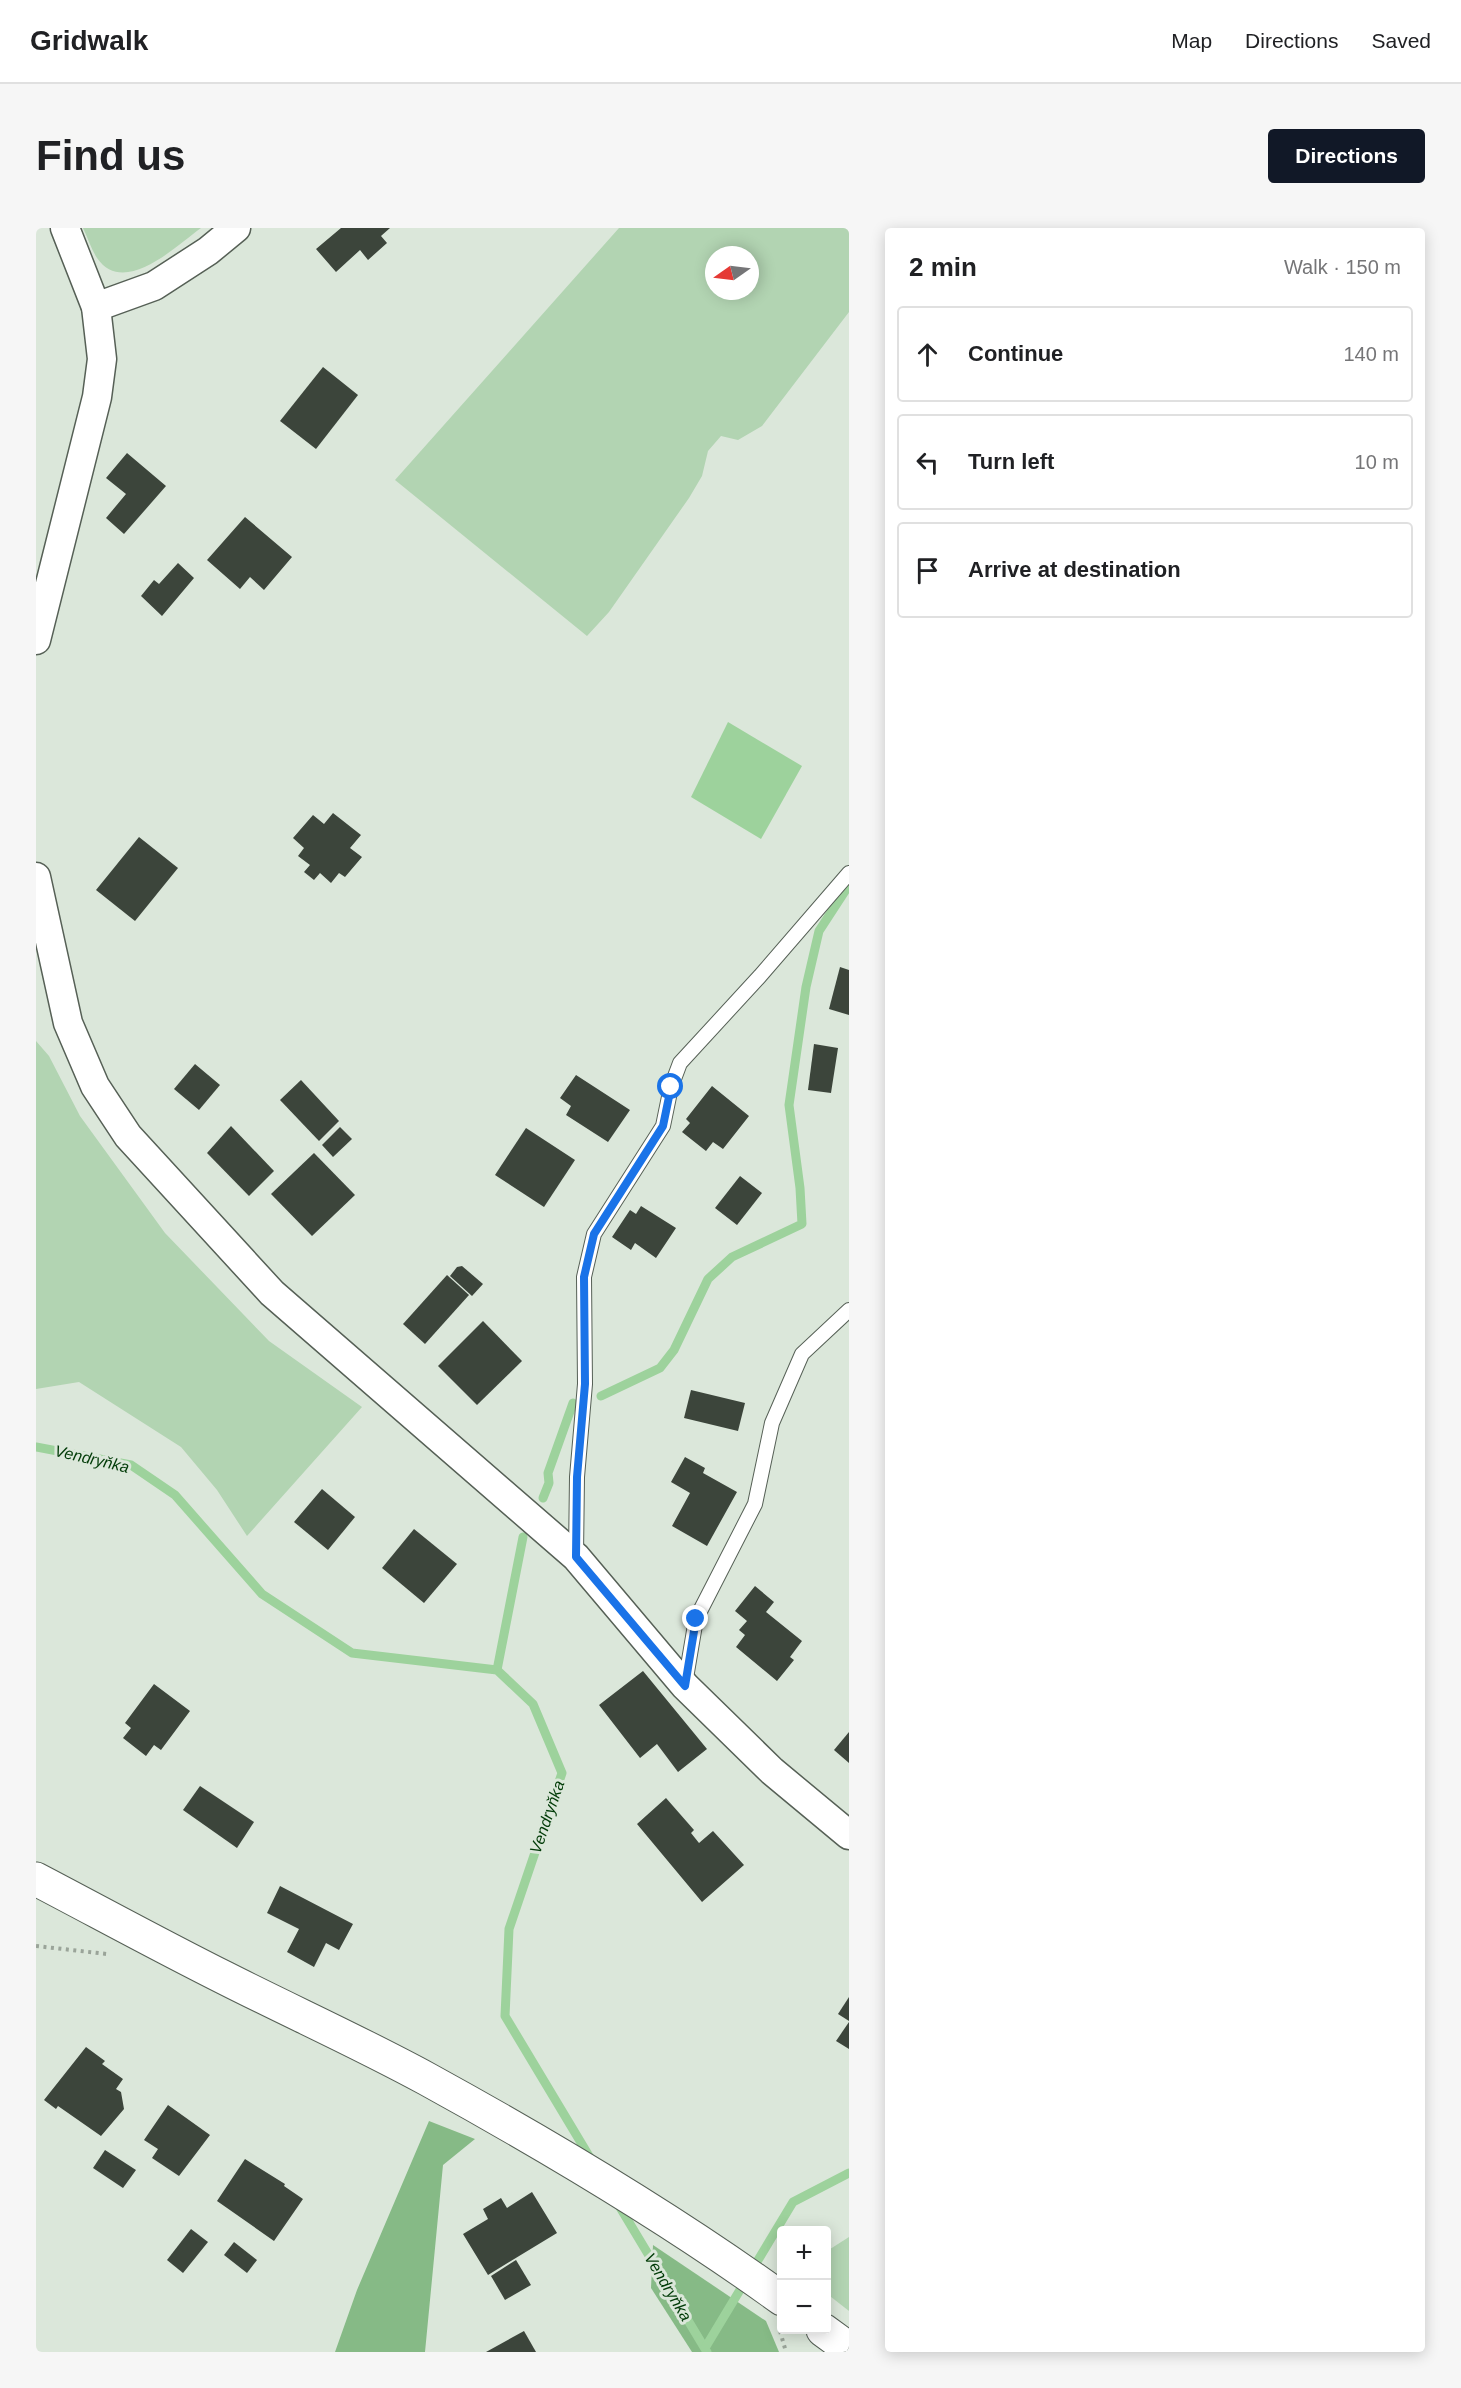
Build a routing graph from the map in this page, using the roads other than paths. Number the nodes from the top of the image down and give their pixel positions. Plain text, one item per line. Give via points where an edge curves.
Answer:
1 (65, 228) edge
2 (236, 228) edge
3 (96, 307) junction
4 (36, 640) edge
5 (849, 873) edge
6 (36, 877) edge
7 (849, 1310) edge
8 (576, 1557) junction
9 (685, 1686) junction
10 (849, 1835) edge
11 (36, 1879) edge
12 (777, 2307) edge
13 (828, 2334) edge
14 (849, 2349) edge

1 - 3 street
2 - 3 street via 154,286
3 - 4 street via 102,359 97,397
5 - 8 lane via 680,1062 663,1126 594,1234 584,1277 585,1384 577,1477
6 - 8 street via 68,1023 95,1086 128,1136 272,1293
7 - 9 lane via 802,1354 772,1423 755,1504 696,1619
8 - 9 street
9 - 10 street via 772,1771
11 - 12 street via 427,2079 561,2156 730,2262
13 - 14 street

